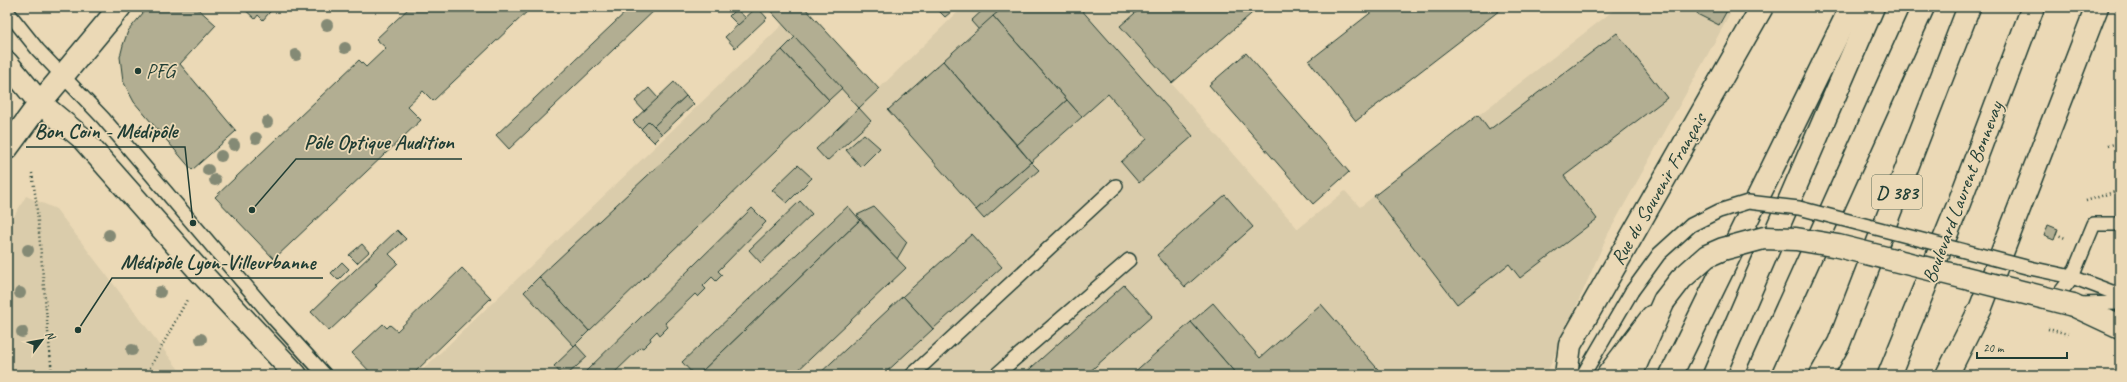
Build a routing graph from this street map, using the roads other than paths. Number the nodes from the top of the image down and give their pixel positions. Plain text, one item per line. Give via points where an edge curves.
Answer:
1 (120, 7) edge
2 (1762, 7) edge
3 (1851, 7) edge
4 (1873, 7) edge
5 (1922, 7) edge
6 (1969, 7) edge
7 (2033, 7) edge
8 (2097, 7) edge
9 (7, 11) edge
10 (7, 63) edge
11 (62, 76) junction
12 (40, 103) junction
13 (7, 148) edge
14 (1116, 186) dead end
15 (2120, 224) edge
16 (1129, 260) dead end
17 (2072, 277) junction
18 (2120, 295) edge
19 (1664, 301) junction
20 (2120, 302) edge
21 (2064, 303) junction
22 (2120, 327) edge
23 (296, 375) edge
24 (326, 375) edge
25 (912, 375) edge
26 (996, 375) edge
27 (1566, 375) edge
28 (1583, 375) edge
29 (1608, 375) edge
30 (1631, 375) edge
31 (1671, 375) edge
32 (1714, 375) edge
33 (1757, 375) edge
34 (1821, 375) edge
35 (1889, 375) edge
36 (1947, 375) edge

1 - 11 main road
2 - 27 main road, Rue du Souvenir Français via 1570,345
3 - 31 main road
4 - 32 main road
5 - 33 main road
6 - 34 main road, D 383 via 1839,343
7 - 35 main road, Boulevard Laurent Bonnevay via 1959,203
8 - 36 main road via 1981,307
9 - 11 lane
10 - 12 main road
11 - 12 main road
11 - 24 lane via 106,122 275,320
12 - 13 main road
12 - 23 main road via 81,136 201,273
14 - 25 lane
15 - 17 lane via 2094,224
16 - 26 lane
17 - 18 lane
17 - 21 lane
17 - 28 lane, bridge via 1799,208 1748,202 1719,211 1691,225 1659,254 1632,291
19 - 21 main road, bridge via 1681,279 1707,256 1764,238 1796,239 1838,246
19 - 29 main road
19 - 30 main road
20 - 21 lane
21 - 22 main road

